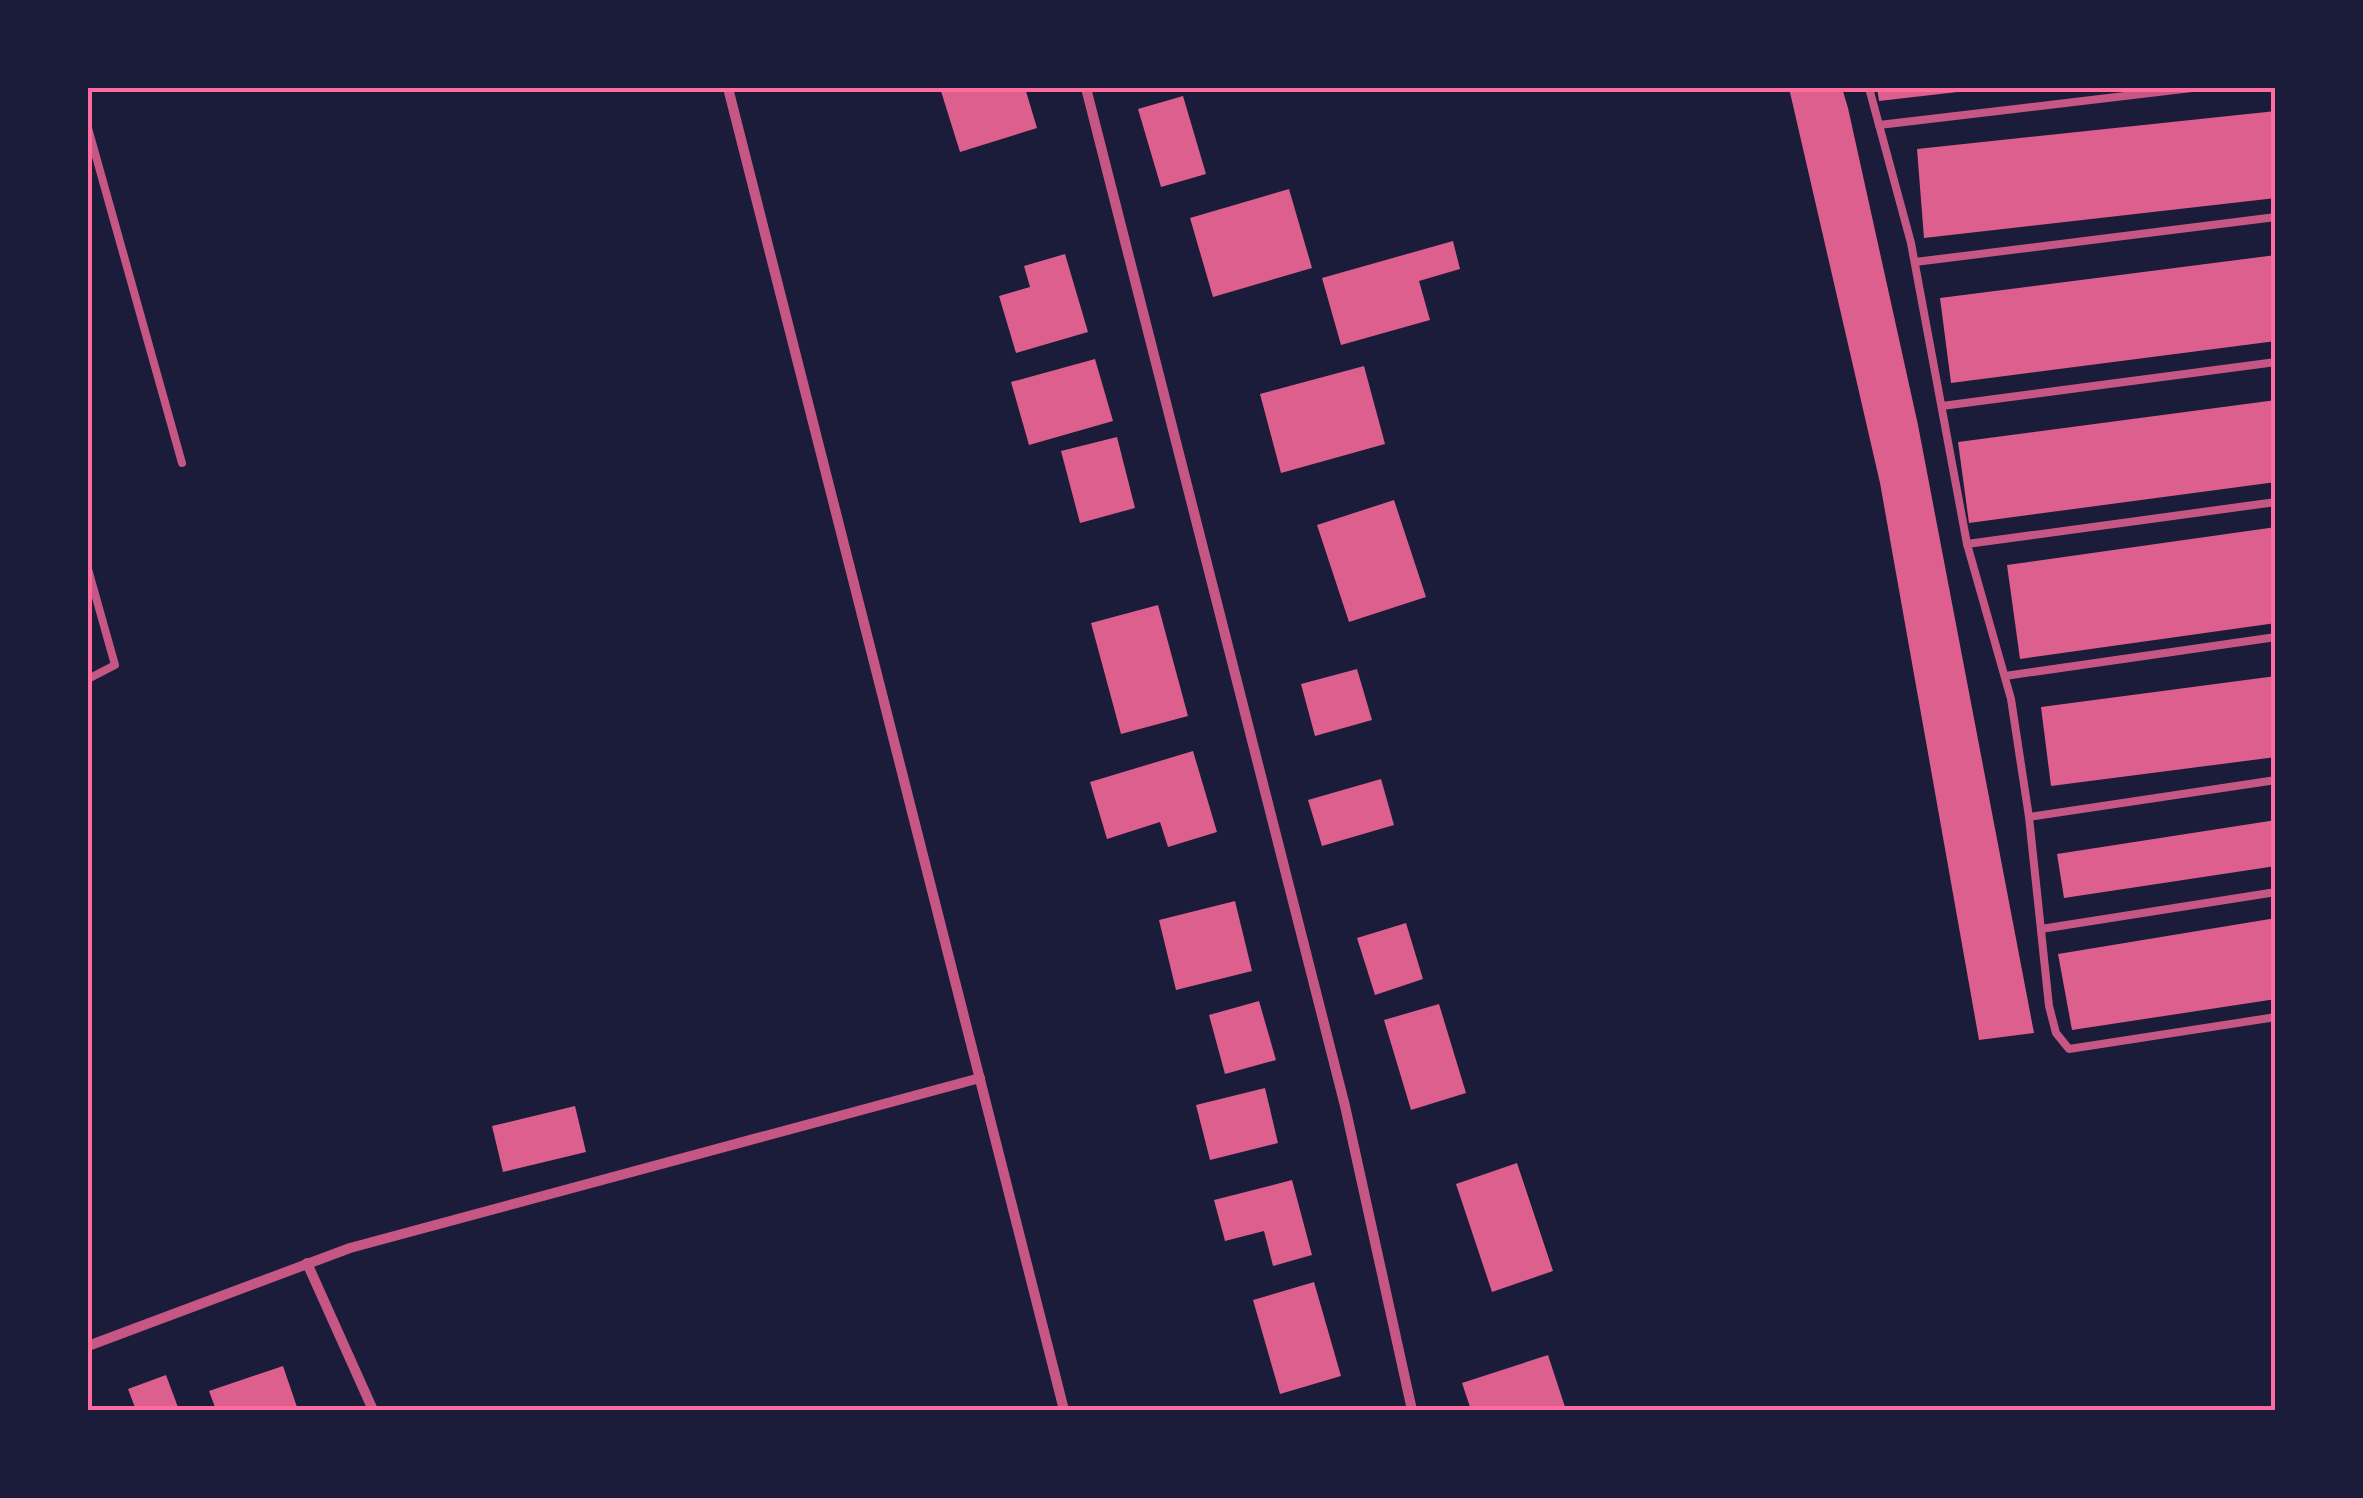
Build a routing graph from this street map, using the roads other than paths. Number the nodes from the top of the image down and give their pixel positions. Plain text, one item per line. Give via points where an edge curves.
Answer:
1 (728, 88) edge
2 (1086, 88) edge
3 (1869, 88) edge
4 (2192, 88) edge
5 (1879, 126) junction
6 (88, 128) edge
7 (2276, 216) edge
8 (1914, 262) junction
9 (2276, 362) edge
10 (1942, 406) junction
11 (182, 463) dead end
12 (2276, 502) edge
13 (1967, 544) junction
14 (88, 568) edge
15 (2276, 638) edge
16 (2005, 676) junction
17 (88, 678) edge
18 (2276, 780) edge
19 (2028, 816) junction
20 (2276, 892) edge
21 (2041, 930) junction
22 (2276, 1017) edge
23 (980, 1078) junction
24 (307, 1264) junction
25 (88, 1346) edge
26 (373, 1410) edge
27 (1064, 1410) edge
28 (1412, 1410) edge

1 - 23 street
2 - 28 street via 1345,1106
3 - 5 lane
4 - 5 lane
5 - 8 lane
6 - 11 lane
7 - 8 lane
8 - 10 lane
9 - 10 lane
10 - 13 lane
12 - 13 lane
13 - 16 lane
14 - 17 lane via 115,665
15 - 16 lane
16 - 19 lane
18 - 19 lane
19 - 21 lane
20 - 21 lane
21 - 22 lane via 2048,1006 2070,1049
23 - 24 street
23 - 27 street
24 - 25 street
24 - 26 street

